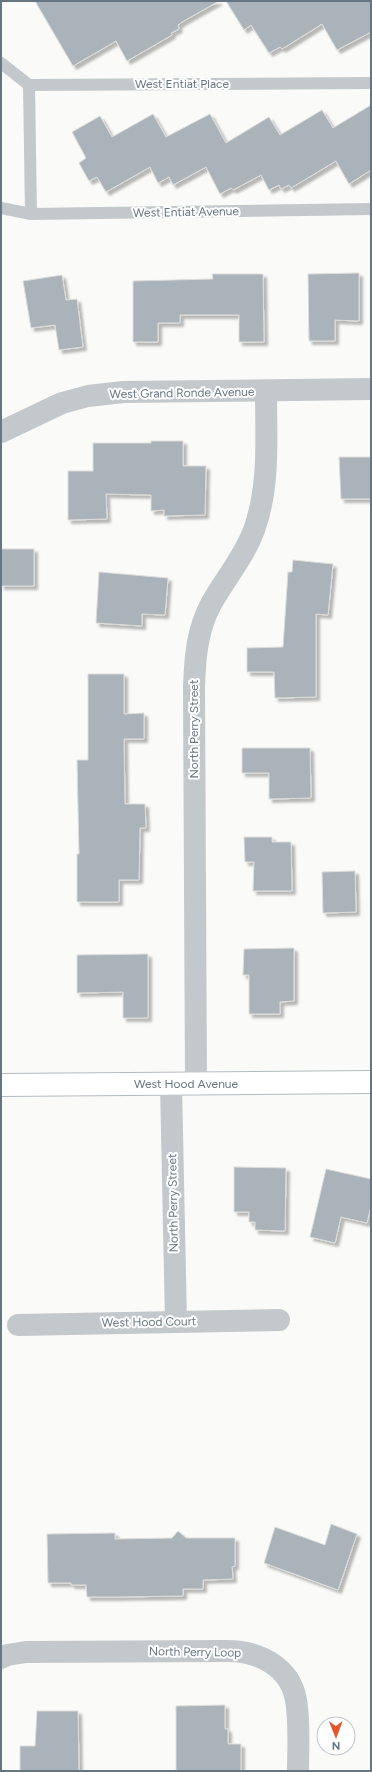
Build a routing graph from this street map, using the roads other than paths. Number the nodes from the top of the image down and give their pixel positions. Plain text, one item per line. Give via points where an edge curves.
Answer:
1 (1, 63) edge
2 (371, 83) edge
3 (29, 85) junction
4 (1, 208) edge
5 (371, 209) edge
6 (31, 214) junction
7 (371, 389) edge
8 (266, 391) junction
9 (1, 432) edge
10 (371, 1082) edge
11 (171, 1084) junction
12 (196, 1084) junction
13 (1, 1085) edge
14 (279, 1320) dead end
15 (176, 1322) junction
16 (18, 1324) dead end
17 (1, 1658) edge
18 (298, 1771) edge

1 - 3 lane
2 - 3 lane, West Entiat Place
3 - 6 lane
4 - 6 lane, West Entiat Avenue
5 - 6 lane, West Entiat Avenue
7 - 8 street, West Grand Ronde Avenue
8 - 9 street, West Grand Ronde Avenue via 123,392 88,396 62,403
8 - 12 street, North Perry Street via 266,462 263,496 254,530 211,605 195,653
10 - 12 street, West Hood Avenue
11 - 12 street, West Hood Avenue
11 - 13 street, West Hood Avenue
11 - 15 street, North Perry Street
14 - 15 street, West Hood Court
15 - 16 street, West Hood Court
17 - 18 street, North Perry Loop via 26,1652 241,1651 255,1654 278,1667 289,1682 296,1699

